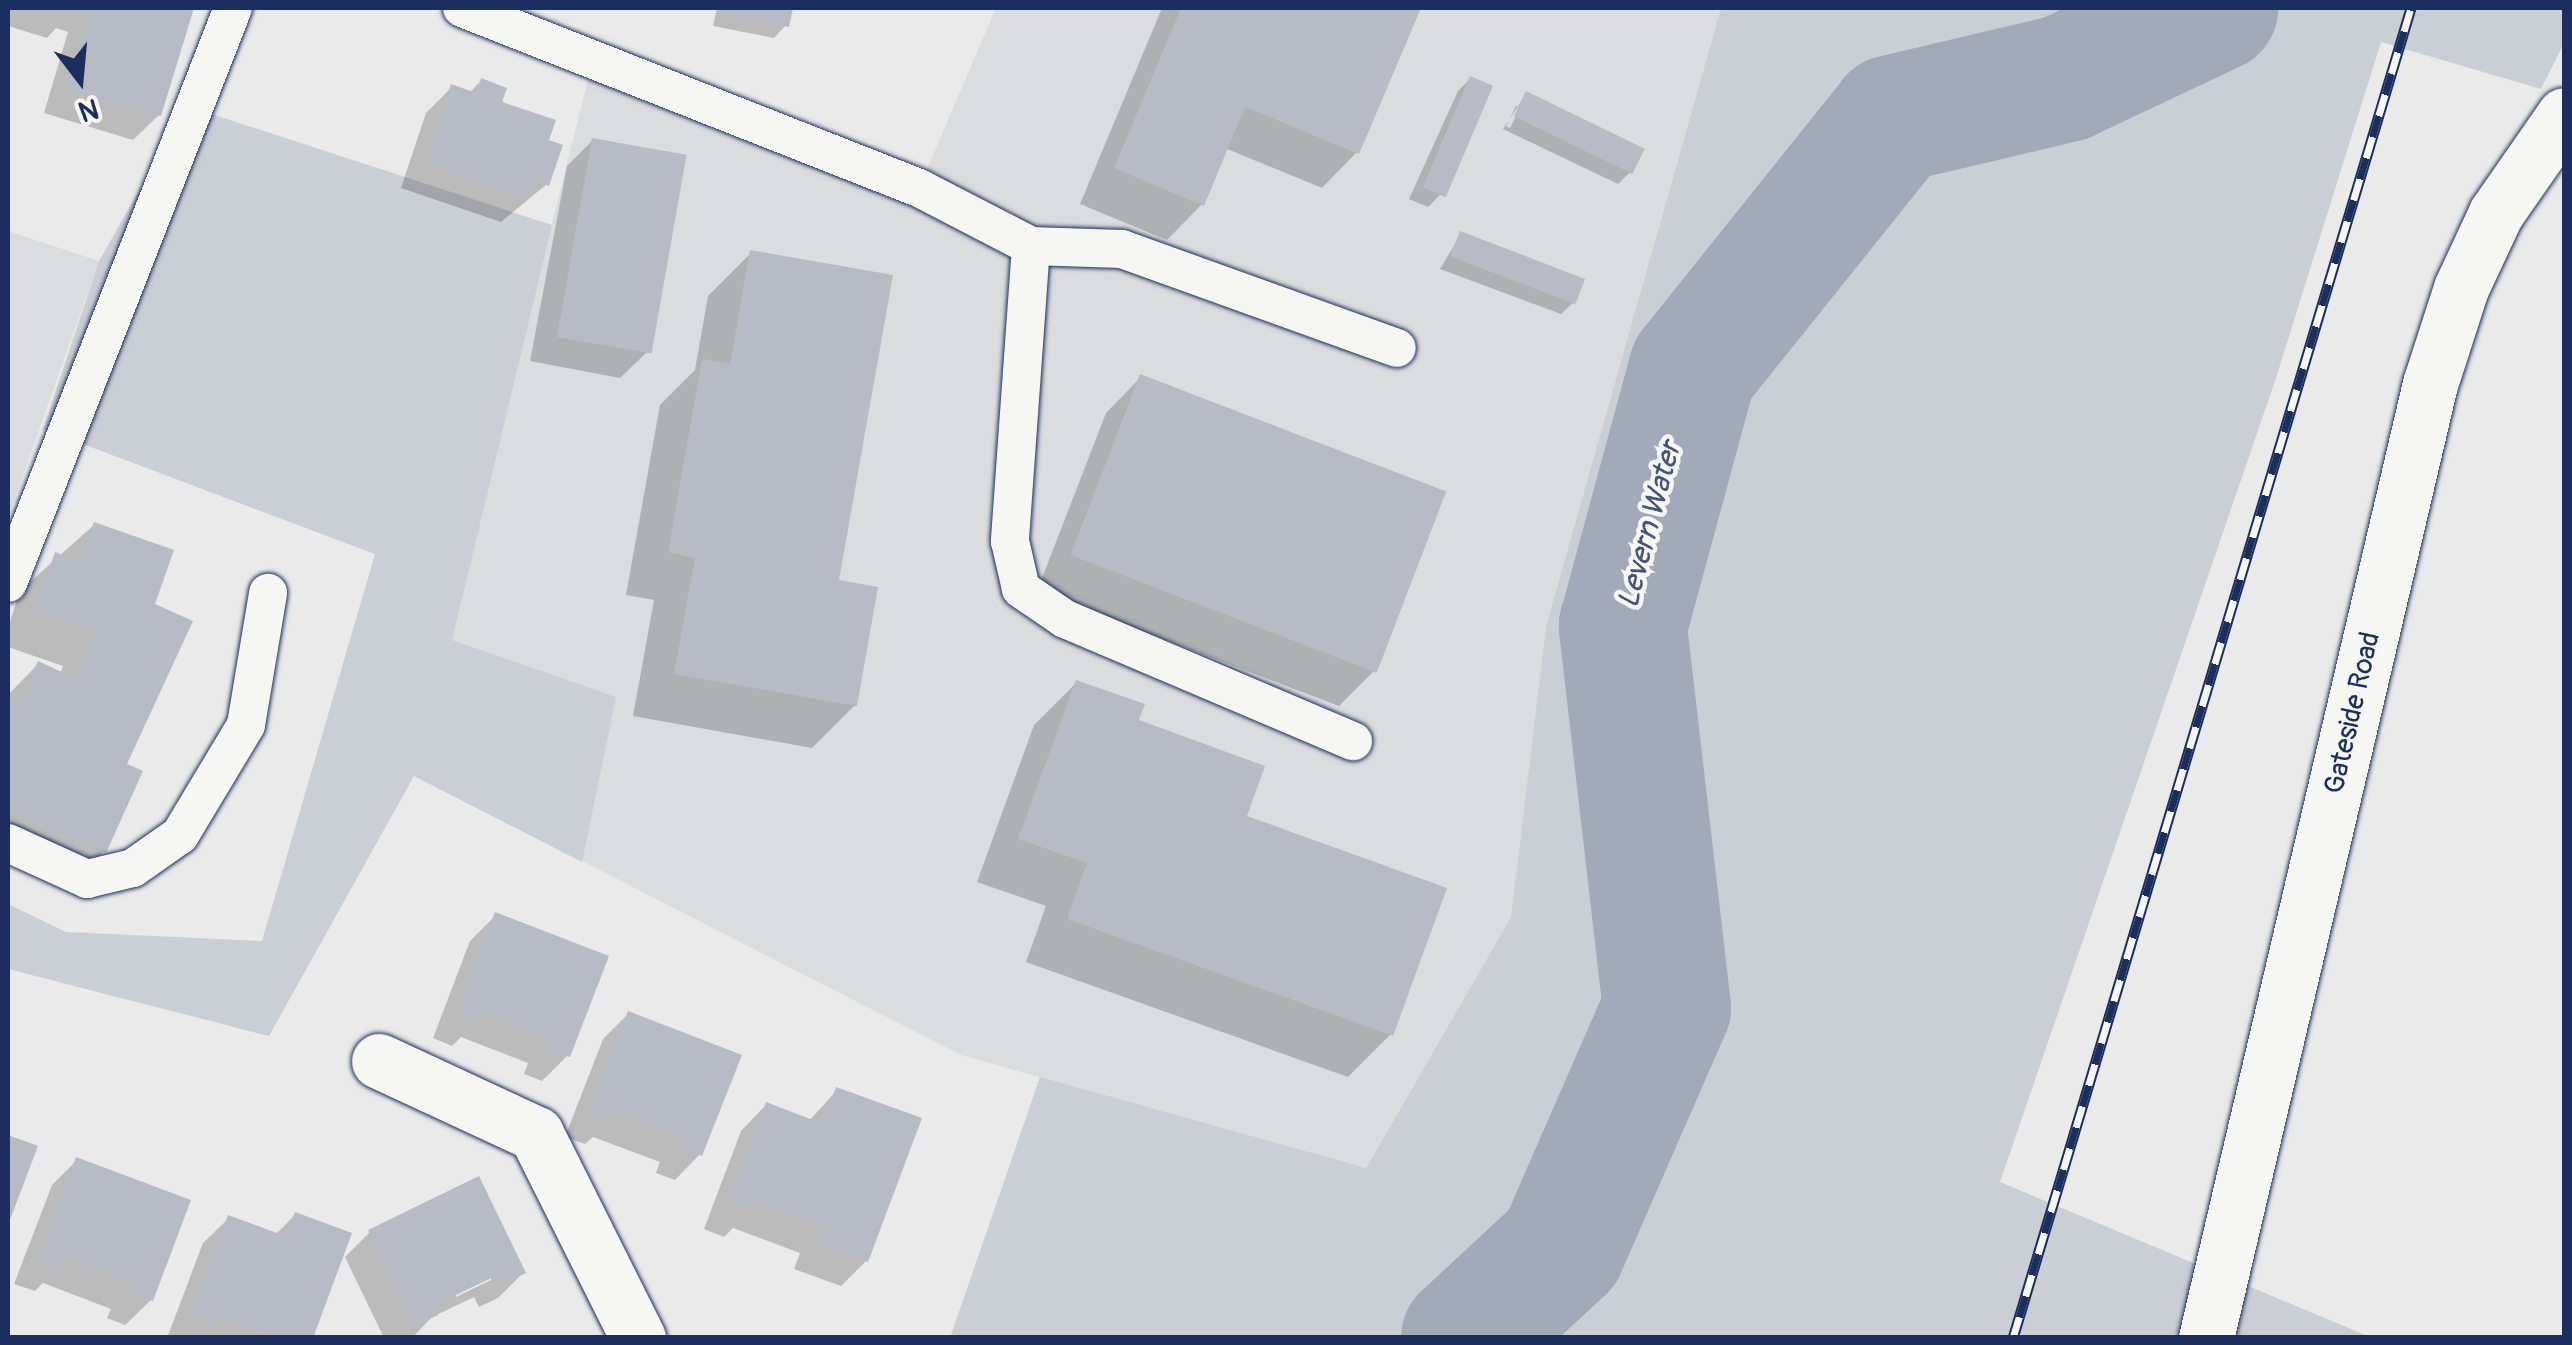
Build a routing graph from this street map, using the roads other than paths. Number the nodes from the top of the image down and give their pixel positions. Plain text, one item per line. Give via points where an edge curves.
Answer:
1 (233, 8) edge
2 (462, 8) edge
3 (2564, 115) edge
4 (1030, 246) junction
5 (1396, 348) dead end
6 (8, 583) edge
7 (268, 593) dead end
8 (1353, 741) dead end
9 (8, 843) edge
10 (380, 1062) dead end
11 (638, 1338) edge
12 (2206, 1338) edge

1 - 6 lane
2 - 4 lane via 919,188
3 - 12 street, Gateside Road via 2496,213 2461,288 2430,384
4 - 5 lane via 1122,249
4 - 8 lane via 1010,541 1021,589 1066,619
7 - 9 lane via 246,724 180,835 134,868 87,879
10 - 11 street via 536,1134

